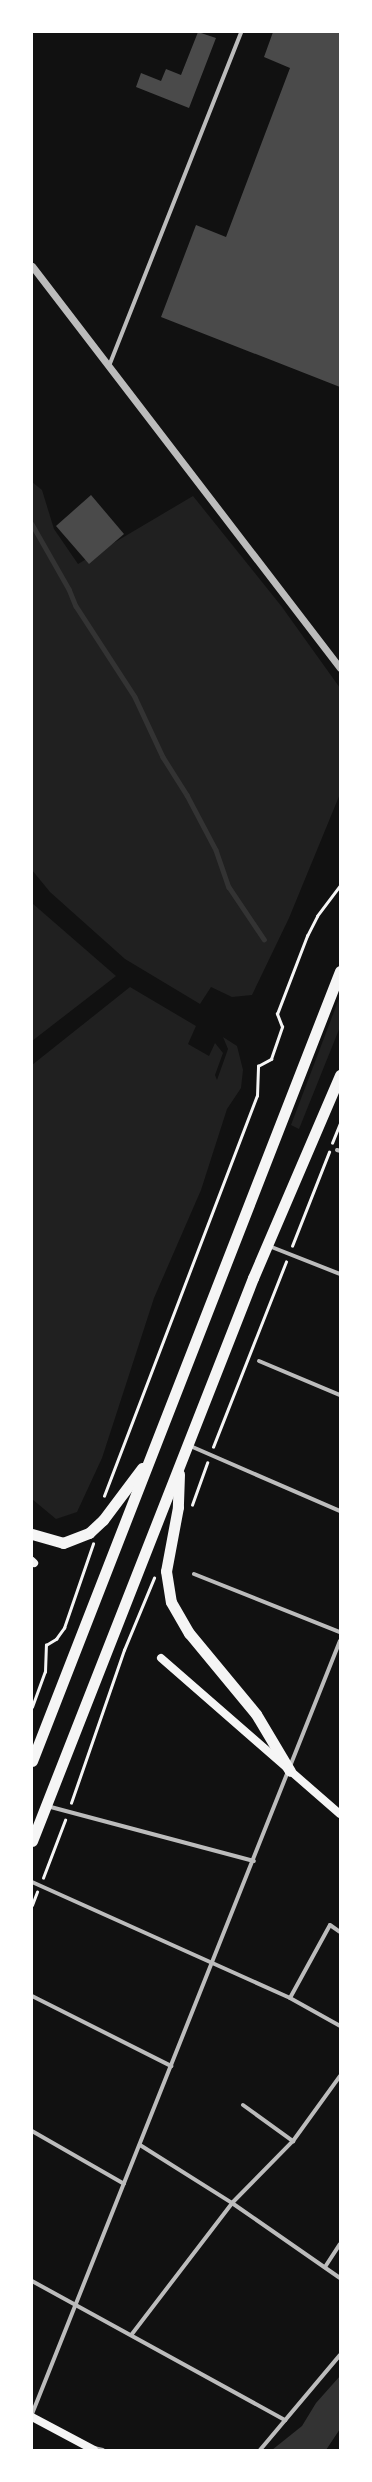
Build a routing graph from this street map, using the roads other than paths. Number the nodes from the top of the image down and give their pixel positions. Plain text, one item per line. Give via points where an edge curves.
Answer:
1 (241, 32) edge
2 (32, 266) edge
3 (109, 367) junction
4 (340, 668) edge
5 (340, 971) edge
6 (340, 1075) edge
7 (267, 1245) junction
8 (340, 1274) edge
9 (259, 1361) dead end
10 (340, 1395) edge
11 (187, 1445) junction
12 (151, 1457) junction
13 (180, 1466) junction
14 (340, 1511) edge
15 (32, 1534) edge
16 (194, 1574) dead end
17 (340, 1632) edge
18 (340, 1641) edge
19 (161, 1658) dead end
20 (32, 1760) edge
21 (290, 1771) junction
22 (46, 1806) junction
23 (340, 1814) edge
24 (32, 1842) edge
25 (254, 1861) junction
26 (32, 1882) edge
27 (340, 1932) edge
28 (212, 1965) junction
29 (32, 1996) edge
30 (290, 1998) junction
31 (340, 2026) edge
32 (172, 2066) junction
33 (340, 2076) edge
34 (243, 2105) dead end
35 (32, 2131) edge
36 (293, 2141) junction
37 (140, 2145) junction
38 (124, 2184) junction
39 (232, 2203) junction
40 (340, 2244) edge
41 (325, 2268) junction
42 (340, 2278) edge
43 (32, 2281) edge
44 (76, 2304) junction
45 (132, 2334) junction
46 (340, 2355) edge
47 (32, 2414) edge
48 (32, 2417) edge
49 (285, 2420) junction
50 (92, 2449) edge
51 (103, 2450) edge
52 (260, 2450) edge

1 - 3 street
2 - 3 street
3 - 4 street
5 - 12 highway
6 - 7 highway
7 - 8 street
7 - 11 highway
9 - 10 street
11 - 13 highway
11 - 14 street
12 - 15 highway via 103,1520 89,1533 63,1543
12 - 20 highway
13 - 21 highway via 178,1507 166,1571 171,1602 188,1633 256,1714
13 - 22 highway
16 - 17 street
18 - 21 street
19 - 21 main road
21 - 23 main road
21 - 25 street
22 - 24 highway
22 - 25 street
25 - 28 street
26 - 28 street
27 - 30 street via 330,1925
28 - 30 street
28 - 32 street
29 - 32 street
30 - 31 street
32 - 37 street
33 - 36 street
34 - 36 street
35 - 38 street
36 - 39 street
37 - 38 street
37 - 39 street
38 - 44 street
39 - 41 street
39 - 45 street
40 - 41 street
41 - 42 street
43 - 44 street
44 - 45 street
44 - 47 street
45 - 49 street
46 - 49 street
48 - 50 main road
49 - 52 street
50 - 51 street

